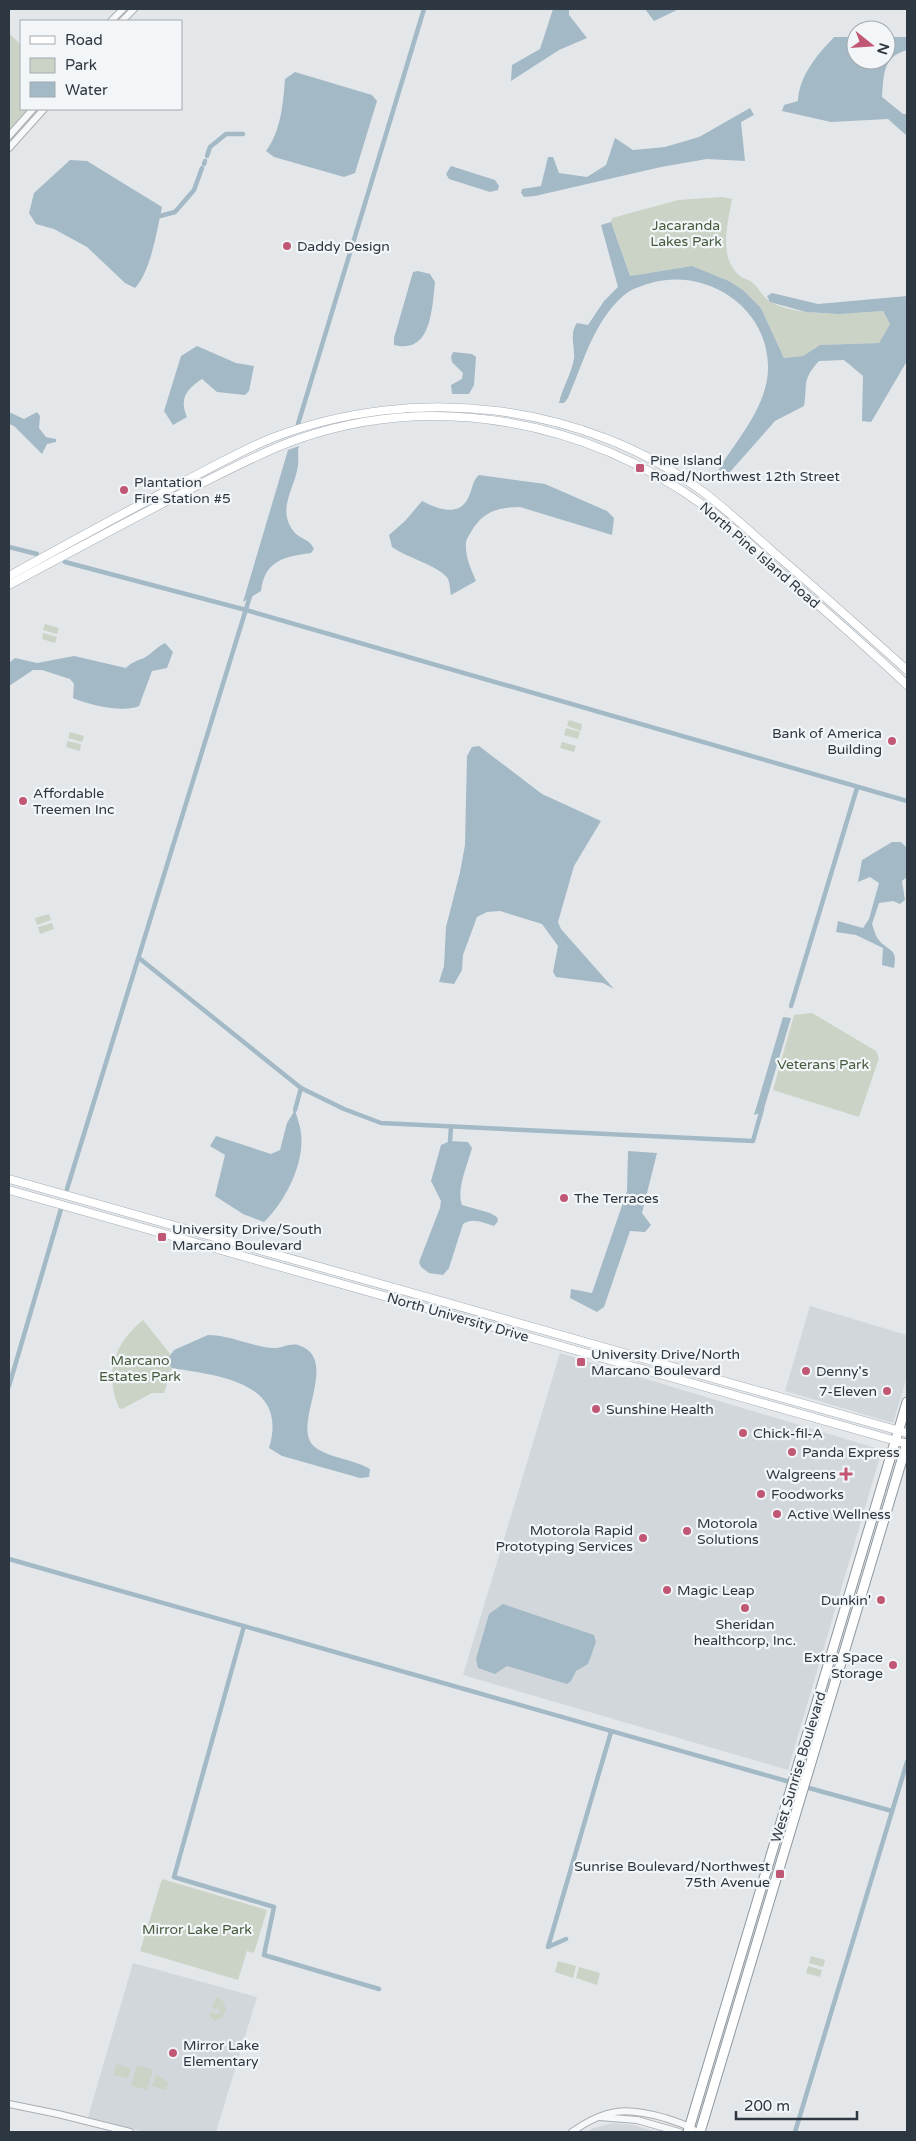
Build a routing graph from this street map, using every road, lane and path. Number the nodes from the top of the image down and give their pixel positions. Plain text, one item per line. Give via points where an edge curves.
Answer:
1 (123, 9) edge
2 (134, 9) edge
3 (112, 20) edge
4 (123, 20) edge
5 (32, 110) edge
6 (43, 110) edge
7 (9, 136) edge
8 (9, 148) edge
9 (9, 576) edge
10 (9, 585) edge
11 (907, 670) edge
12 (907, 685) edge
13 (9, 1179) edge
14 (9, 1190) edge
15 (138, 1226) junction
16 (209, 1235) junction
17 (203, 1244) junction
18 (256, 1248) junction
19 (313, 1265) junction
20 (305, 1273) junction
21 (674, 1368) junction
22 (650, 1372) junction
23 (778, 1398) junction
24 (794, 1402) junction
25 (907, 1402) edge
26 (766, 1404) junction
27 (777, 1408) junction
28 (903, 1432) edge
29 (895, 1441) junction
30 (907, 1444) edge
31 (766, 1873) junction
32 (773, 1891) junction
33 (9, 2100) edge
34 (9, 2104) edge
35 (25, 2107) junction
36 (598, 2117) junction
37 (694, 2131) edge
38 (130, 2132) edge
39 (572, 2132) edge
40 (679, 2132) edge

1 - 3 street
2 - 4 street
5 - 7 street
6 - 8 street
9 - 11 main road, North Pine Island Road via 103,523 237,455 288,433 366,412 400,408 482,408 546,419 586,431 660,465 717,504
10 - 12 main road, North Pine Island Road via 241,463 300,439 336,428 405,417 481,418 549,430 613,453 655,474 704,505
13 - 16 main road, North University Drive
14 - 15 main road, North University Drive
15 - 16 main road via 143,1224 193,1237
15 - 17 main road, North University Drive
16 - 18 main road, North University Drive
17 - 18 main road via 212,1242
17 - 20 main road, North University Drive
18 - 19 main road, North University Drive
19 - 20 main road
19 - 21 main road, North University Drive
20 - 22 main road, North University Drive
21 - 22 main road
21 - 23 main road, North University Drive
22 - 26 main road, North University Drive
23 - 24 main road, North University Drive
23 - 26 main road
24 - 27 main road via 781,1403
24 - 28 main road, North University Drive
25 - 28 highway, West Sunrise Boulevard
26 - 27 main road, North University Drive
27 - 29 main road, North University Drive
28 - 29 highway, West Sunrise Boulevard
29 - 30 main road, North University Drive
29 - 31 highway, West Sunrise Boulevard
30 - 32 highway, West Sunrise Boulevard
31 - 32 highway
31 - 37 highway, West Sunrise Boulevard
32 - 37 highway, West Sunrise Boulevard
33 - 35 street via 20,2102
34 - 35 street
35 - 38 street
36 - 37 street via 605,2113 638,2111
36 - 39 street
36 - 40 street via 637,2120

